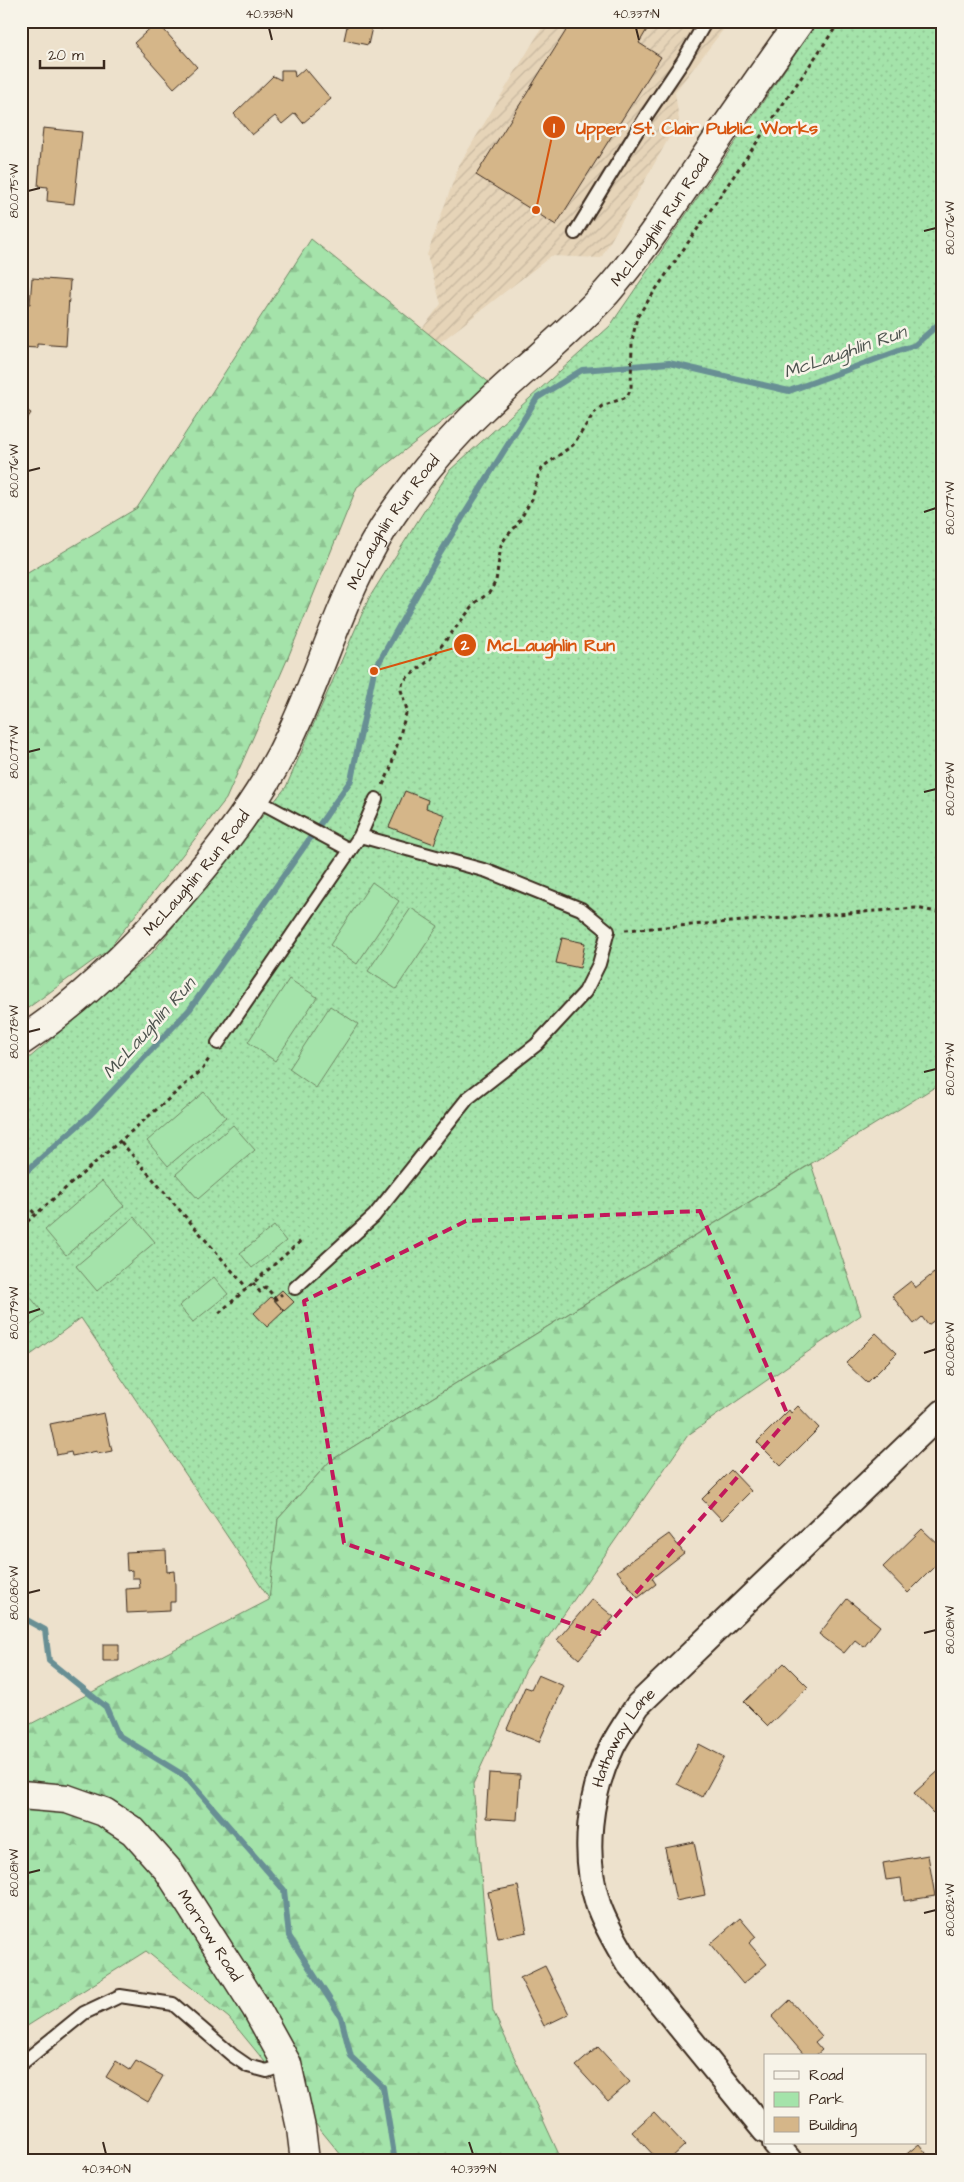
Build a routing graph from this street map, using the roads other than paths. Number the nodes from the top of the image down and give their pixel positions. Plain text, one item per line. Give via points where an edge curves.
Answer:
1 (706, 21) edge
2 (800, 21) edge
3 (575, 233) dead end
4 (255, 799) junction
5 (376, 799) road end
6 (360, 836) junction
7 (350, 850) junction
8 (21, 1041) edge
9 (218, 1043) road end
10 (295, 1288) dead end
11 (943, 1412) edge
12 (21, 1795) edge
13 (21, 2064) edge
14 (287, 2064) junction
15 (764, 2130) edge
16 (776, 2144) edge
17 (305, 2161) edge
18 (790, 2161) edge

1 - 3 lane
2 - 4 main road, McLaughlin Run Road via 657,228 606,292 449,442 391,516 348,595 293,730
4 - 7 lane
4 - 8 main road, McLaughlin Run Road via 202,871 122,958 86,994
5 - 6 lane
6 - 7 lane
6 - 10 lane via 487,871 581,910 608,931 599,964 585,992 536,1045 468,1098 374,1216
7 - 9 lane
11 - 15 street, Hathaway Lane via 638,1705 612,1746 597,1784 590,1833 592,1873 598,1904 611,1933 628,1963
12 - 14 main road, Morrow Road via 67,1799 104,1812 133,1831 168,1870 256,2008
13 - 14 lane via 84,2013 120,1996 173,2004 248,2066 267,2071
14 - 17 main road, Morrow Road
16 - 18 street

